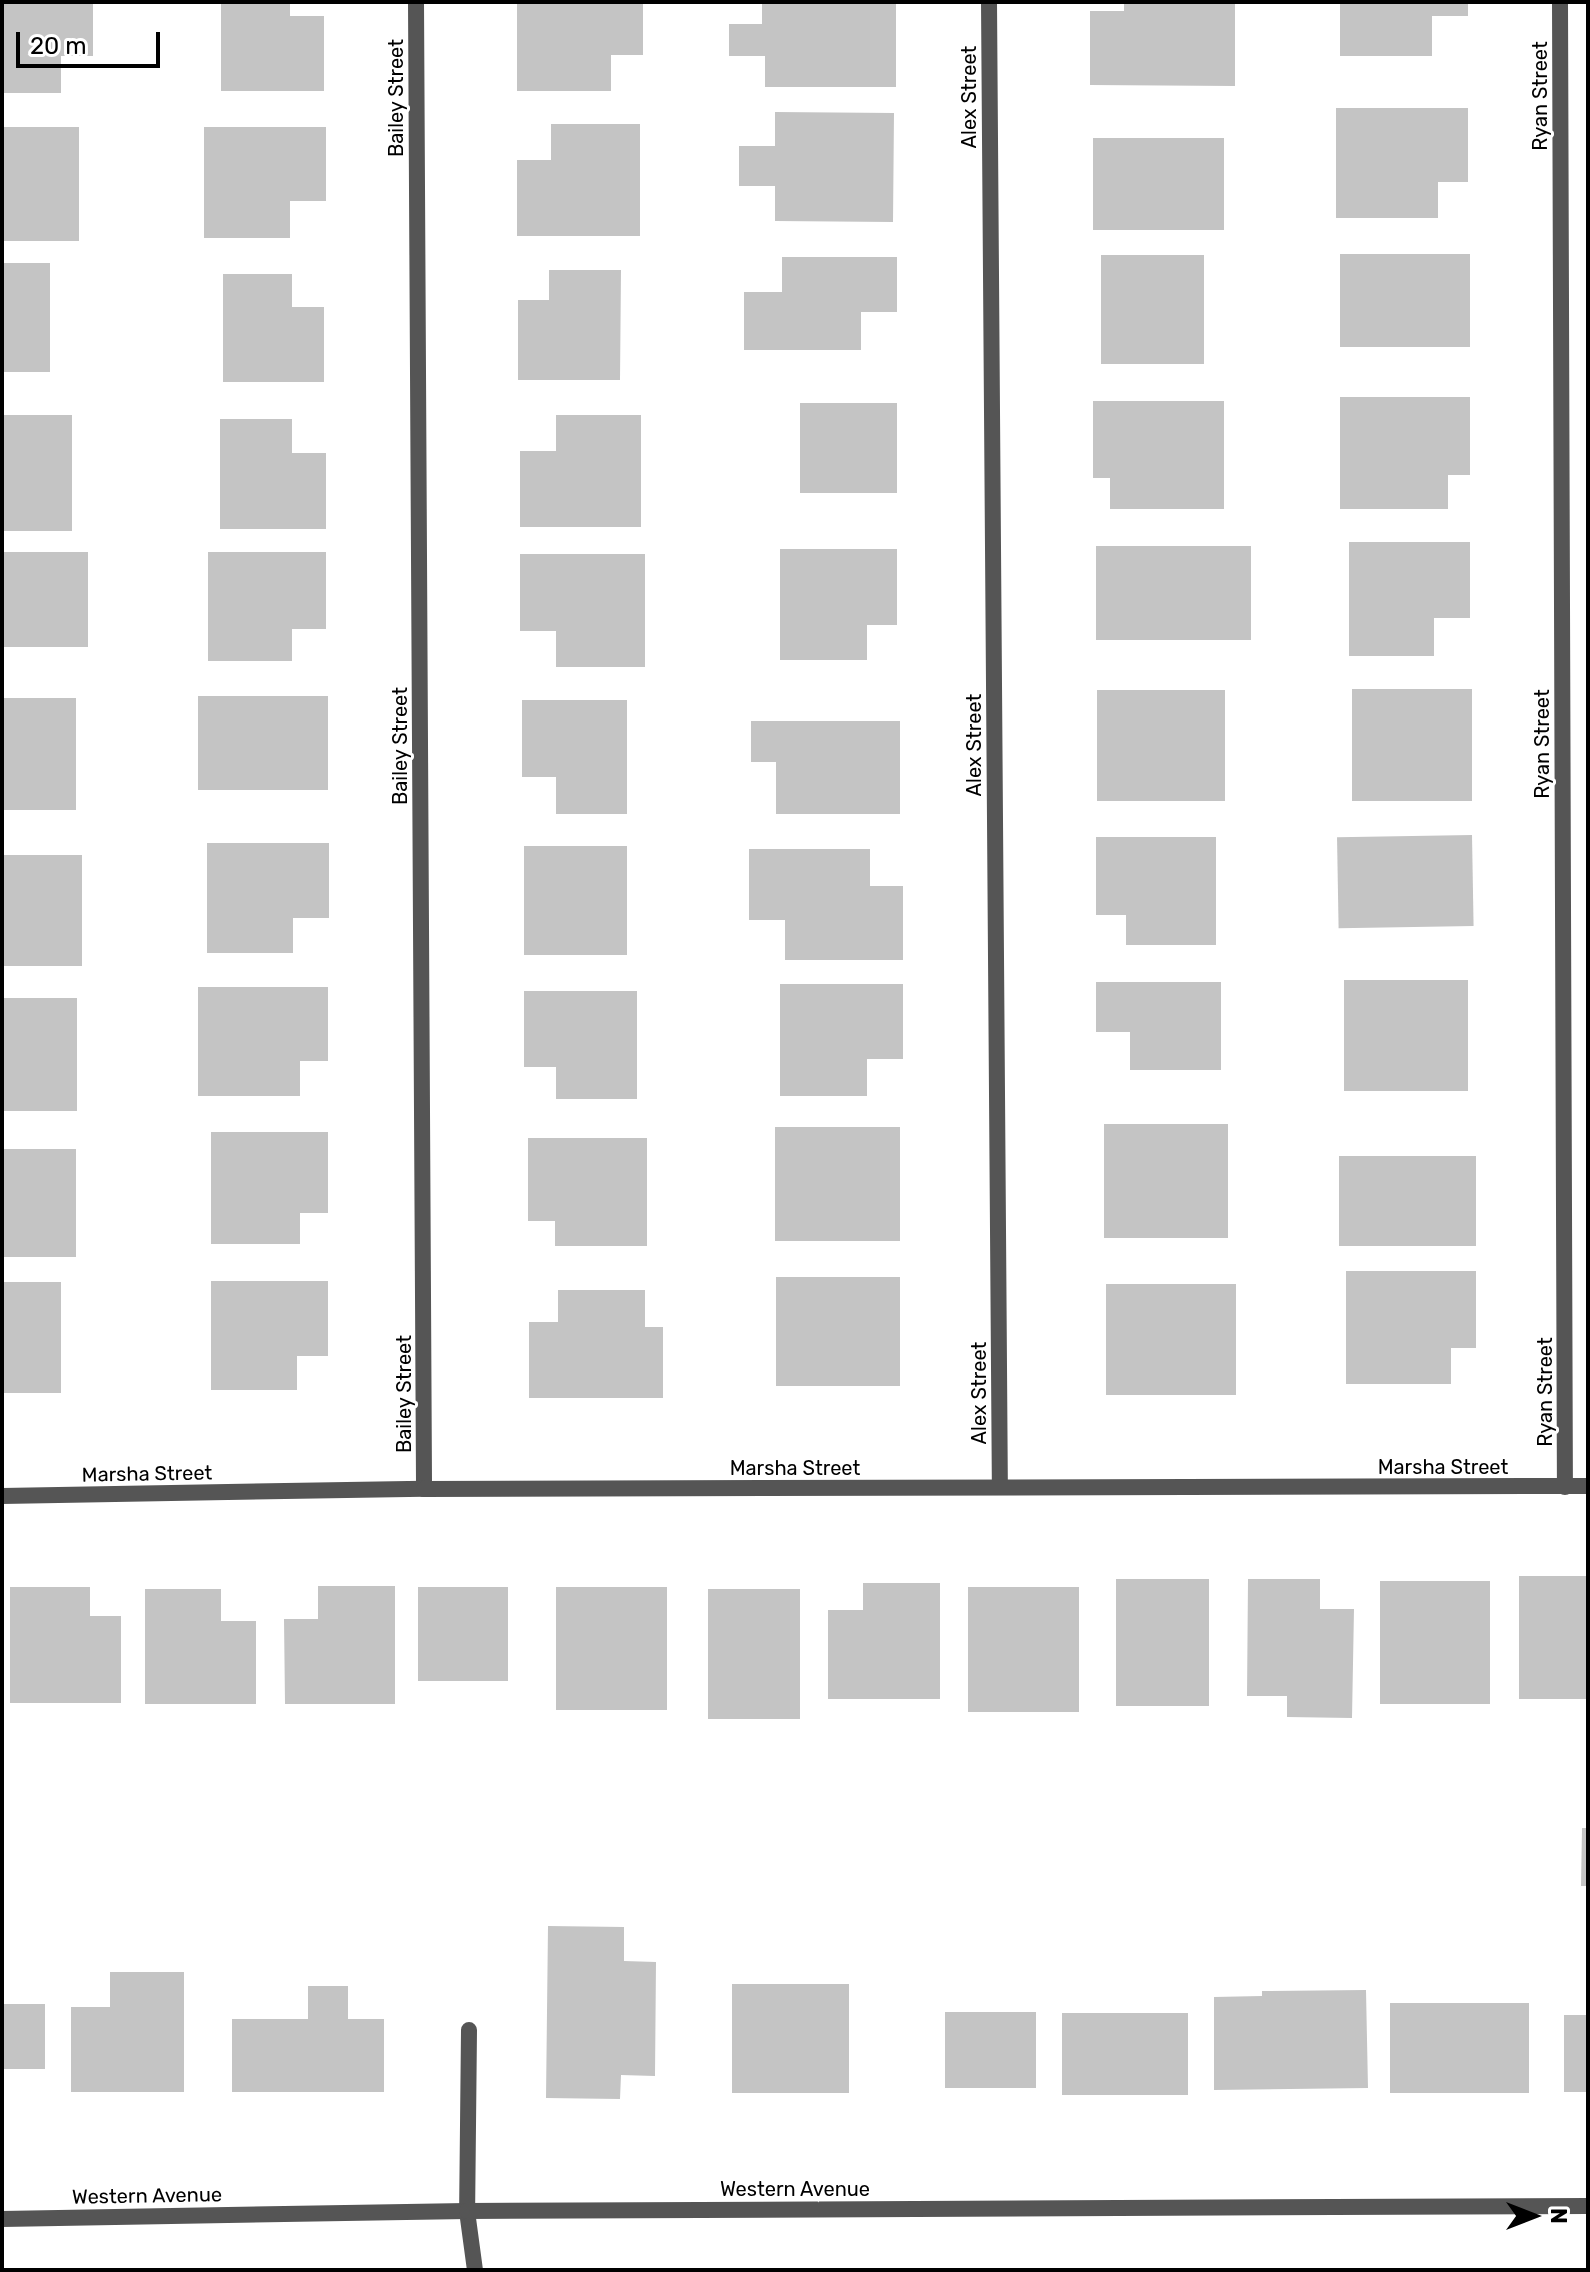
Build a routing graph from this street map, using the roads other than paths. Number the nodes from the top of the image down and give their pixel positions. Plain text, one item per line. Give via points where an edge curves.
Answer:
1 (416, 2) edge
2 (989, 2) edge
3 (1560, 2) edge
4 (1588, 1486) edge
5 (1000, 1487) junction
6 (1565, 1487) junction
7 (424, 1489) junction
8 (2, 1496) edge
9 (469, 2030) dead end
10 (1588, 2206) edge
11 (467, 2211) junction
12 (2, 2219) edge
13 (475, 2270) edge

1 - 7 street, Bailey Street
2 - 5 street, Alex Street
3 - 6 street, Ryan Street
4 - 6 street, Marsha Street
5 - 6 street, Marsha Street
5 - 7 street, Marsha Street
7 - 8 street, Marsha Street
9 - 11 street
10 - 11 street, Western Avenue
11 - 12 street, Western Avenue
11 - 13 street

